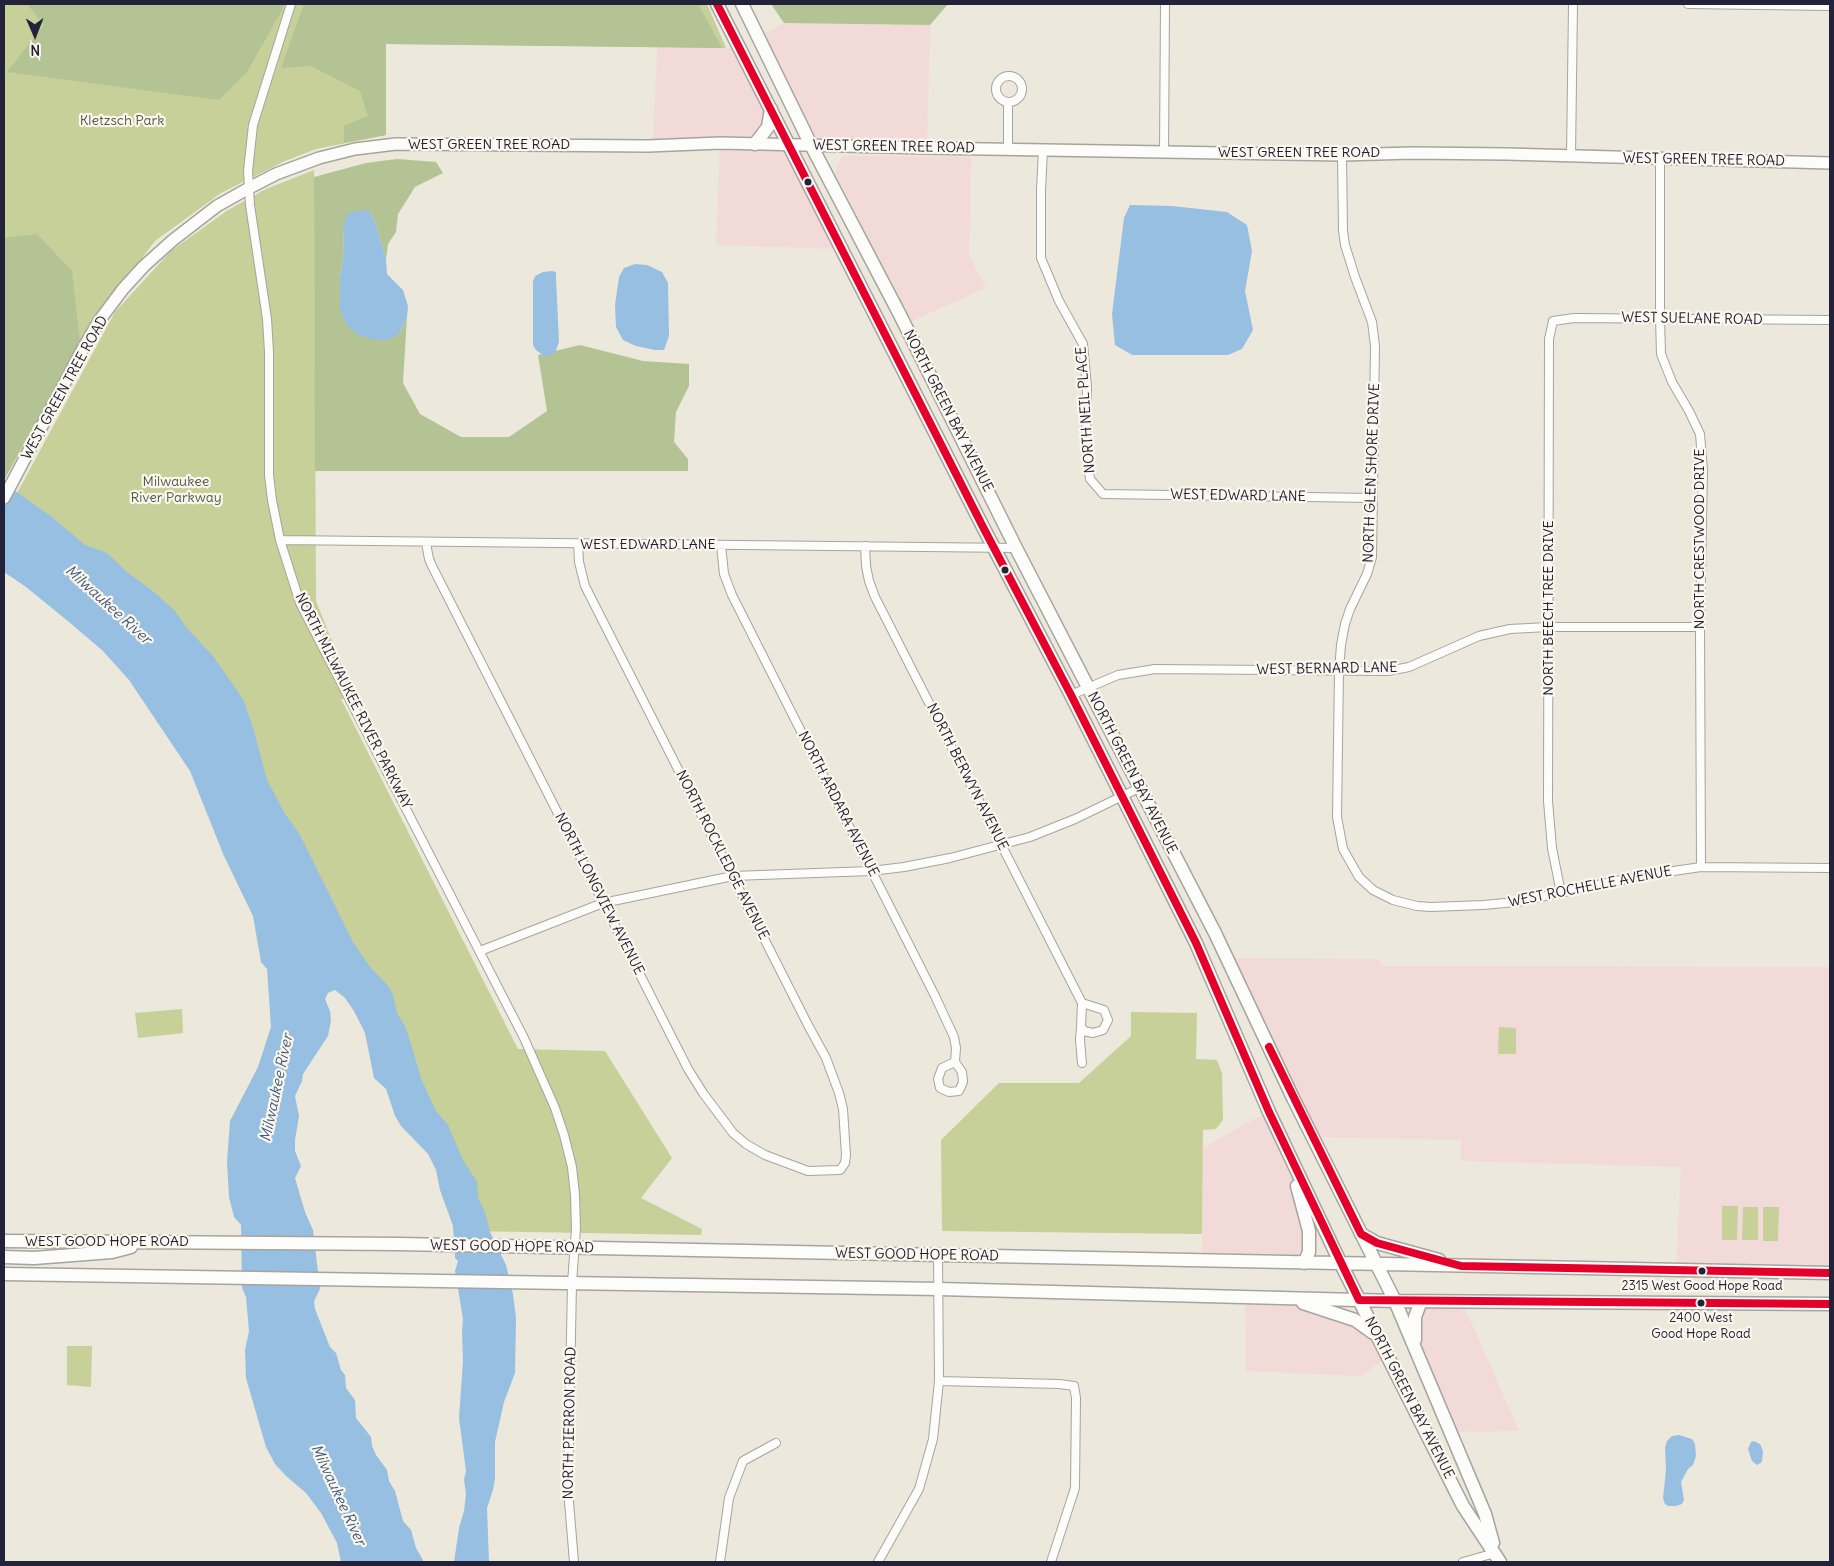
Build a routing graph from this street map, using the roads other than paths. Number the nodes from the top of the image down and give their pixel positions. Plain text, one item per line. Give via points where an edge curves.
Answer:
1 (291, 4) edge
2 (718, 4) edge
3 (742, 4) edge
4 (1166, 4) edge
5 (1573, 4) edge
6 (1688, 4) edge
7 (1830, 6) edge
8 (1008, 102) dead end
9 (771, 109) junction
10 (755, 144) junction
11 (788, 145) junction
12 (811, 145) junction
13 (1008, 149) junction
14 (1043, 150) junction
15 (1164, 152) junction
16 (1342, 155) junction
17 (1571, 156) junction
18 (1660, 159) junction
19 (1830, 163) edge
20 (248, 188) junction
21 (1660, 318) junction
22 (1830, 320) edge
23 (1553, 321) joint
24 (1103, 494) joint
25 (4, 498) edge
26 (1373, 498) junction
27 (280, 540) junction
28 (426, 543) junction
29 (578, 544) junction
30 (721, 545) junction
31 (866, 546) junction
32 (994, 548) junction
33 (1016, 548) junction
34 (1548, 627) junction
35 (1700, 627) junction
36 (1338, 671) junction
37 (1088, 688) junction
38 (1071, 695) junction
39 (1139, 788) junction
40 (1122, 797) junction
41 (1002, 845) junction
42 (1701, 867) junction
43 (1830, 868) edge
44 (871, 871) junction
45 (733, 876) junction
46 (1359, 877) joint
47 (1561, 893) junction
48 (604, 903) junction
49 (480, 951) junction
50 (1082, 1003) junction
51 (1081, 1026) junction
52 (955, 1062) dead end
53 (1082, 1063) dead end
54 (1281, 1138) junction
55 (840, 1170) joint
56 (1361, 1234) junction
57 (4, 1241) edge
58 (151, 1243) junction
59 (575, 1248) junction
60 (938, 1256) junction
61 (4, 1257) edge
62 (1304, 1263) junction
63 (1340, 1264) junction
64 (1376, 1264) junction
65 (1461, 1266) junction
66 (1830, 1273) edge
67 (4, 1274) edge
68 (572, 1283) junction
69 (939, 1289) junction
70 (1288, 1298) junction
71 (1359, 1300) junction
72 (1395, 1301) junction
73 (1422, 1301) junction
74 (1830, 1304) edge
75 (1379, 1338) junction
76 (1416, 1350) junction
77 (939, 1381) junction
78 (776, 1443) dead end
79 (1497, 1558) edge
80 (574, 1562) edge
81 (720, 1562) edge
82 (878, 1562) edge
83 (1051, 1562) edge
84 (1463, 1562) edge

1 - 20 street, NORTH MILWAUKEE RIVER PARKWAY via 253,125
2 - 9 main road, NORTH GREEN BAY AVENUE
3 - 12 main road, NORTH GREEN BAY AVENUE
4 - 15 street
5 - 17 street
6 - 7 street
8 - 13 street
9 - 10 main road via 768,127
9 - 11 main road, NORTH GREEN BAY AVENUE
10 - 11 street, WEST GREEN TREE ROAD
10 - 20 street, WEST GREEN TREE ROAD via 396,144 319,158
11 - 12 street, WEST GREEN TREE ROAD
11 - 32 main road, NORTH GREEN BAY AVENUE
12 - 13 street, WEST GREEN TREE ROAD
12 - 33 main road, NORTH GREEN BAY AVENUE
13 - 14 street, WEST GREEN TREE ROAD
14 - 15 street, WEST GREEN TREE ROAD
14 - 24 street, NORTH NEIL PLACE via 1041,258 1059,301 1083,344 1090,479
15 - 16 street, WEST GREEN TREE ROAD
16 - 17 street, WEST GREEN TREE ROAD
16 - 26 street, NORTH GLEN SHORE DRIVE via 1345,245 1375,332
17 - 18 street, WEST GREEN TREE ROAD
18 - 19 street, WEST GREEN TREE ROAD
18 - 21 street, NORTH CRESTWOOD DRIVE
20 - 25 street, WEST GREEN TREE ROAD via 217,206 173,240 123,290 81,352
20 - 27 street, NORTH MILWAUKEE RIVER PARKWAY via 267,319 269,475
21 - 22 street, WEST SUELANE ROAD
21 - 23 street, WEST SUELANE ROAD
21 - 35 street, NORTH CRESTWOOD DRIVE via 1661,354 1700,434 1703,470
23 - 34 street, NORTH BEECH TREE DRIVE via 1549,339
24 - 26 street, WEST EDWARD LANE
26 - 36 street, NORTH GLEN SHORE DRIVE via 1372,556 1345,624
27 - 28 street, WEST EDWARD LANE
27 - 49 street, NORTH MILWAUKEE RIVER PARKWAY via 300,603
28 - 29 street, WEST EDWARD LANE
28 - 48 street, NORTH LONGVIEW AVENUE via 428,559
29 - 30 street, WEST EDWARD LANE
29 - 45 street, NORTH ROCKLEDGE AVENUE via 584,586
30 - 31 street, WEST EDWARD LANE
30 - 44 street, NORTH ARDARA AVENUE via 724,574 732,595
31 - 32 street, WEST EDWARD LANE
31 - 41 street, NORTH BERWYN AVENUE via 866,566 875,597
32 - 33 street, WEST EDWARD LANE
32 - 38 main road, NORTH GREEN BAY AVENUE
33 - 37 main road, NORTH GREEN BAY AVENUE
34 - 35 street, WEST BERNARD LANE
34 - 36 street, WEST BERNARD LANE via 1510,629 1479,636 1410,667 1388,671
34 - 47 street, NORTH BEECH TREE DRIVE via 1548,801 1552,848
35 - 42 street, NORTH CRESTWOOD DRIVE
36 - 37 street, WEST BERNARD LANE via 1154,669 1118,675
36 - 46 street, NORTH GLEN SHORE DRIVE via 1337,817 1343,849
37 - 38 street, WEST BERNARD LANE
37 - 39 main road, NORTH GREEN BAY AVENUE
38 - 40 main road, NORTH GREEN BAY AVENUE
39 - 40 street
39 - 56 main road, NORTH GREEN BAY AVENUE via 1215,933
40 - 41 street
40 - 54 main road, NORTH GREEN BAY AVENUE via 1196,942
41 - 44 street via 922,864
41 - 50 street, NORTH BERWYN AVENUE
42 - 43 street, WEST ROCHELLE AVENUE
42 - 47 street, WEST ROCHELLE AVENUE
44 - 45 street
44 - 52 street, NORTH ARDARA AVENUE via 946,1018 954,1037
45 - 48 street
45 - 55 street, NORTH ROCKLEDGE AVENUE via 826,1058 836,1084 843,1109 846,1143 845,1162
46 - 47 street, WEST ROCHELLE AVENUE via 1382,896 1417,906 1483,905
48 - 49 street
48 - 55 street, NORTH LONGVIEW AVENUE via 688,1069 733,1132 746,1144 782,1162 808,1171
49 - 59 street, NORTH MILWAUKEE RIVER PARKWAY via 542,1076 564,1135 576,1195
50 - 51 street, NORTH BERWYN AVENUE
50 - 51 street via 1104,1010 1108,1020 1106,1027 1098,1032 1084,1032
51 - 53 street, NORTH BERWYN AVENUE
54 - 62 main road via 1309,1231 1309,1252
54 - 63 main road, NORTH GREEN BAY AVENUE
56 - 64 main road, NORTH GREEN BAY AVENUE
56 - 65 main road via 1376,1243
57 - 58 main road, WEST GOOD HOPE ROAD
58 - 59 main road, WEST GOOD HOPE ROAD
58 - 61 main road via 112,1252
59 - 60 main road, WEST GOOD HOPE ROAD
59 - 68 street, NORTH MILWAUKEE RIVER PARKWAY
60 - 62 main road, WEST GOOD HOPE ROAD
60 - 69 street
62 - 63 main road, WEST GOOD HOPE ROAD
63 - 64 main road, WEST GOOD HOPE ROAD
63 - 71 main road, NORTH GREEN BAY AVENUE
64 - 65 main road, WEST GOOD HOPE ROAD
64 - 72 main road, NORTH GREEN BAY AVENUE
65 - 66 main road, WEST GOOD HOPE ROAD
67 - 68 main road
68 - 69 main road
68 - 80 street, NORTH PIERRON ROAD via 568,1490
69 - 70 main road
69 - 77 street
70 - 71 main road
70 - 75 main road via 1355,1320
71 - 72 main road
71 - 75 main road, NORTH GREEN BAY AVENUE
72 - 73 main road
72 - 76 main road, NORTH GREEN BAY AVENUE
73 - 74 main road
73 - 76 main road via 1415,1317
75 - 79 main road, NORTH GREEN BAY AVENUE via 1463,1506
76 - 79 main road, NORTH GREEN BAY AVENUE via 1485,1514
77 - 82 street via 933,1439 919,1489
77 - 83 street via 1074,1386 1075,1488
78 - 81 street via 743,1460 729,1498
79 - 84 street

